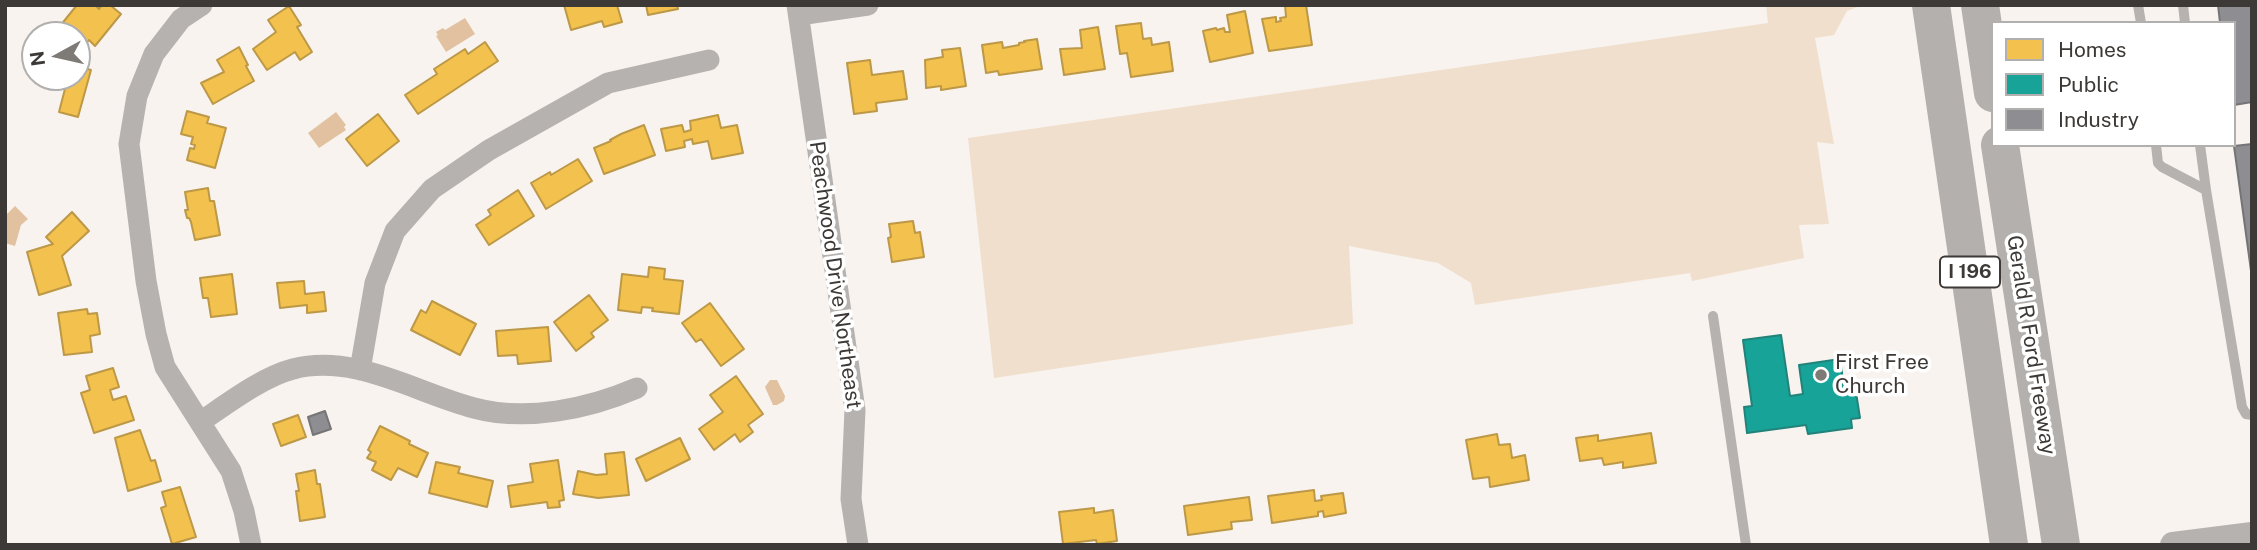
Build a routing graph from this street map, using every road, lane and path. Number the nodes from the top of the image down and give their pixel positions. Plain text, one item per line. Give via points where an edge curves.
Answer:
1 (202, 5) edge
2 (868, 5) edge
3 (1931, 5) edge
4 (1980, 5) edge
5 (798, 10) edge
6 (709, 60) dead end
7 (1991, 79) edge
8 (2000, 147) edge
9 (2020, 147) edge
10 (2156, 147) edge
11 (2200, 147) edge
12 (2206, 190) junction
13 (1713, 316) dead end
14 (360, 370) junction
15 (636, 388) dead end
16 (2252, 415) edge
17 (200, 422) junction
18 (2252, 535) edge
19 (251, 545) edge
20 (858, 545) edge
21 (1746, 545) edge
22 (2009, 545) edge
23 (2062, 545) edge
24 (2173, 545) edge

1 - 17 street via 181,19 154,54 137,96 129,144 156,334 165,367
2 - 5 street
3 - 22 highway, I 196
4 - 7 highway
5 - 20 street, Peachwood Drive Northeast via 855,410 851,499
6 - 14 street via 608,83 489,150 432,189 395,231 375,283
8 - 23 highway, Gerald R Ford Freeway / I 196
9 - 23 highway
10 - 12 lane via 2162,167
11 - 12 lane
12 - 16 lane via 2242,407
13 - 21 lane
14 - 15 street via 475,409 515,414 562,410
14 - 17 street via 324,364 292,369
17 - 19 street via 231,471
18 - 24 street

